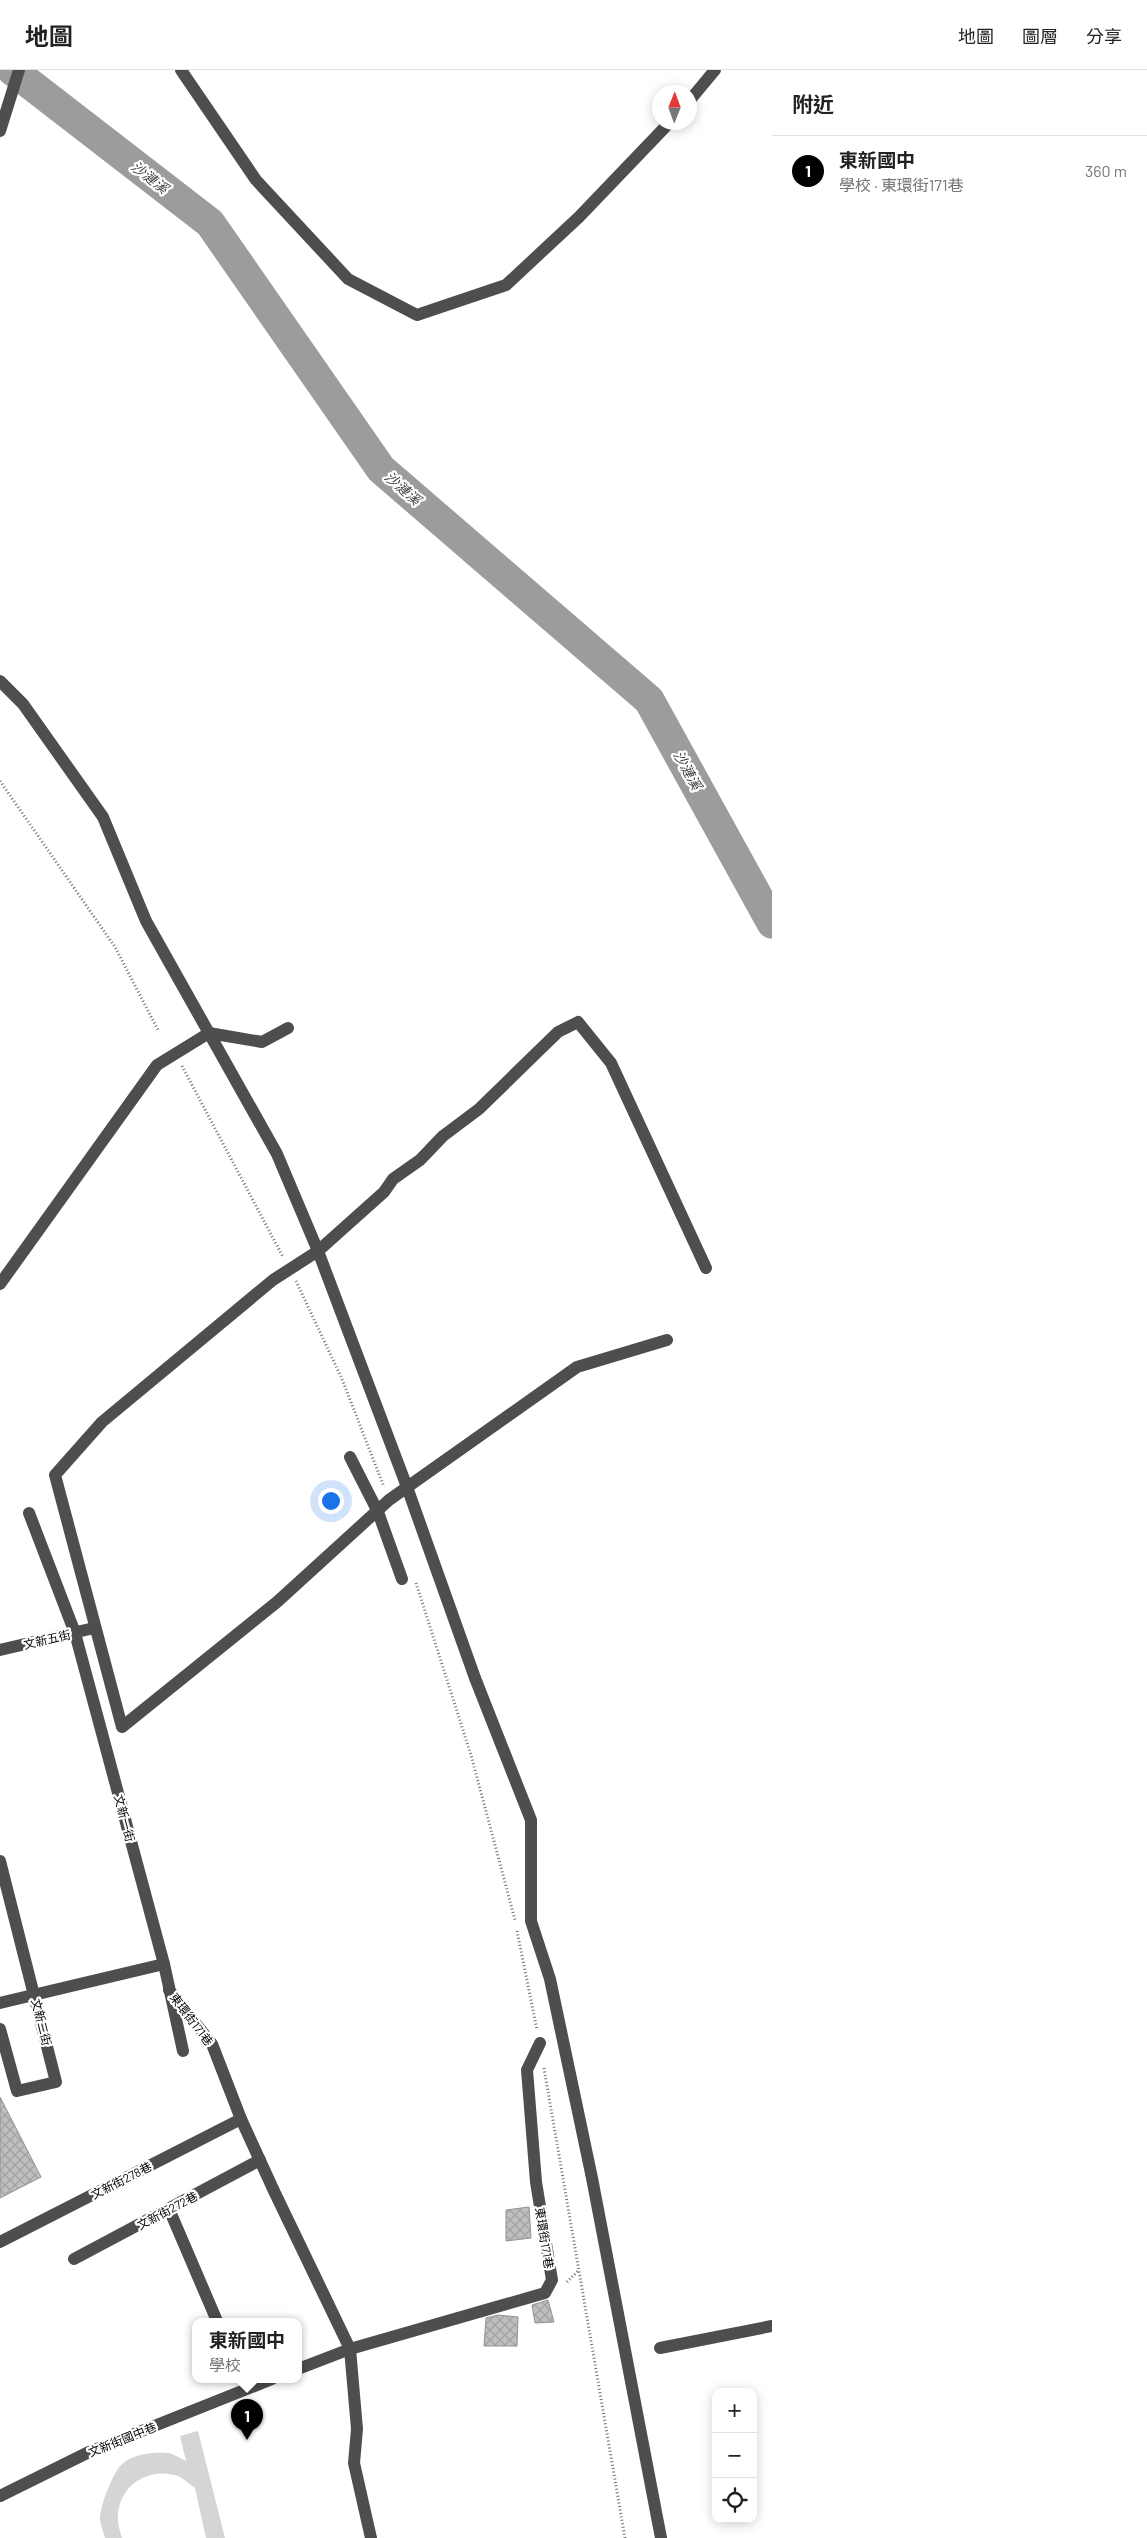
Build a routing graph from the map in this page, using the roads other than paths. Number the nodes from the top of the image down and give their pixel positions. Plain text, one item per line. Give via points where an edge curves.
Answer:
1 (19, 70) edge
2 (180, 70) edge
3 (716, 70) edge
4 (697, 92) edge
5 (662, 130) edge
6 (0, 131) edge
7 (0, 681) edge
8 (288, 1028) dead end
9 (209, 1033) junction
10 (318, 1252) junction
11 (706, 1268) dead end
12 (0, 1284) edge
13 (666, 1340) dead end
14 (350, 1457) dead end
15 (407, 1487) junction
16 (378, 1512) junction
17 (29, 1513) dead end
18 (408, 1578) road end
19 (94, 1628) junction
20 (75, 1632) junction
21 (0, 1650) edge
22 (0, 1861) edge
23 (164, 1964) junction
24 (169, 1990) junction
25 (35, 1995) junction
26 (0, 2003) edge
27 (0, 2030) edge
28 (540, 2043) road end
29 (183, 2051) dead end
30 (241, 2119) junction
31 (260, 2160) junction
32 (169, 2209) junction
33 (0, 2242) edge
34 (74, 2259) dead end
35 (216, 2318) edge
36 (772, 2326) edge
37 (660, 2348) dead end
38 (350, 2349) junction
39 (302, 2367) edge
40 (244, 2384) edge
41 (0, 2496) edge
42 (371, 2538) edge
43 (661, 2538) edge

1 - 6 street
2 - 5 street via 256,180 348,279 417,316 506,285 579,218
3 - 4 street
7 - 9 street via 23,704 103,817 146,920
8 - 9 street via 262,1042
9 - 10 street via 277,1154
9 - 12 street via 157,1065
10 - 11 street via 384,1192 393,1179 479,1109 558,1032 578,1022 610,1063
10 - 15 street
10 - 19 street via 273,1280 102,1422 55,1475
13 - 15 street via 577,1367
14 - 16 street
15 - 16 street
15 - 43 street via 475,1678 531,1820 531,1921 550,1979 592,2178
16 - 18 street
16 - 19 street via 277,1602 122,1728
17 - 20 street, 文新一街
19 - 20 street, 文新五街
20 - 21 street, 文新五街
20 - 23 street, 文新一街
22 - 25 street, 文新二街
23 - 24 street, 文新一街
23 - 25 street
24 - 29 street, 文新一街
24 - 30 street, 東環街171巷 via 212,2044
25 - 26 street
25 - 27 street, 文新二街 via 56,2082 17,2091
28 - 38 street, 東環街171巷 via 526,2070 536,2182 552,2280 545,2293
30 - 31 street, 東環街171巷
30 - 33 street, 文新街278巷
31 - 32 street, 文新街272巷
31 - 38 street, 東環街171巷
32 - 34 street, 文新街272巷
32 - 35 street
36 - 37 street
38 - 39 street
38 - 42 street, 東環街171巷 via 357,2429 354,2464
40 - 41 street, 文新街國中巷

